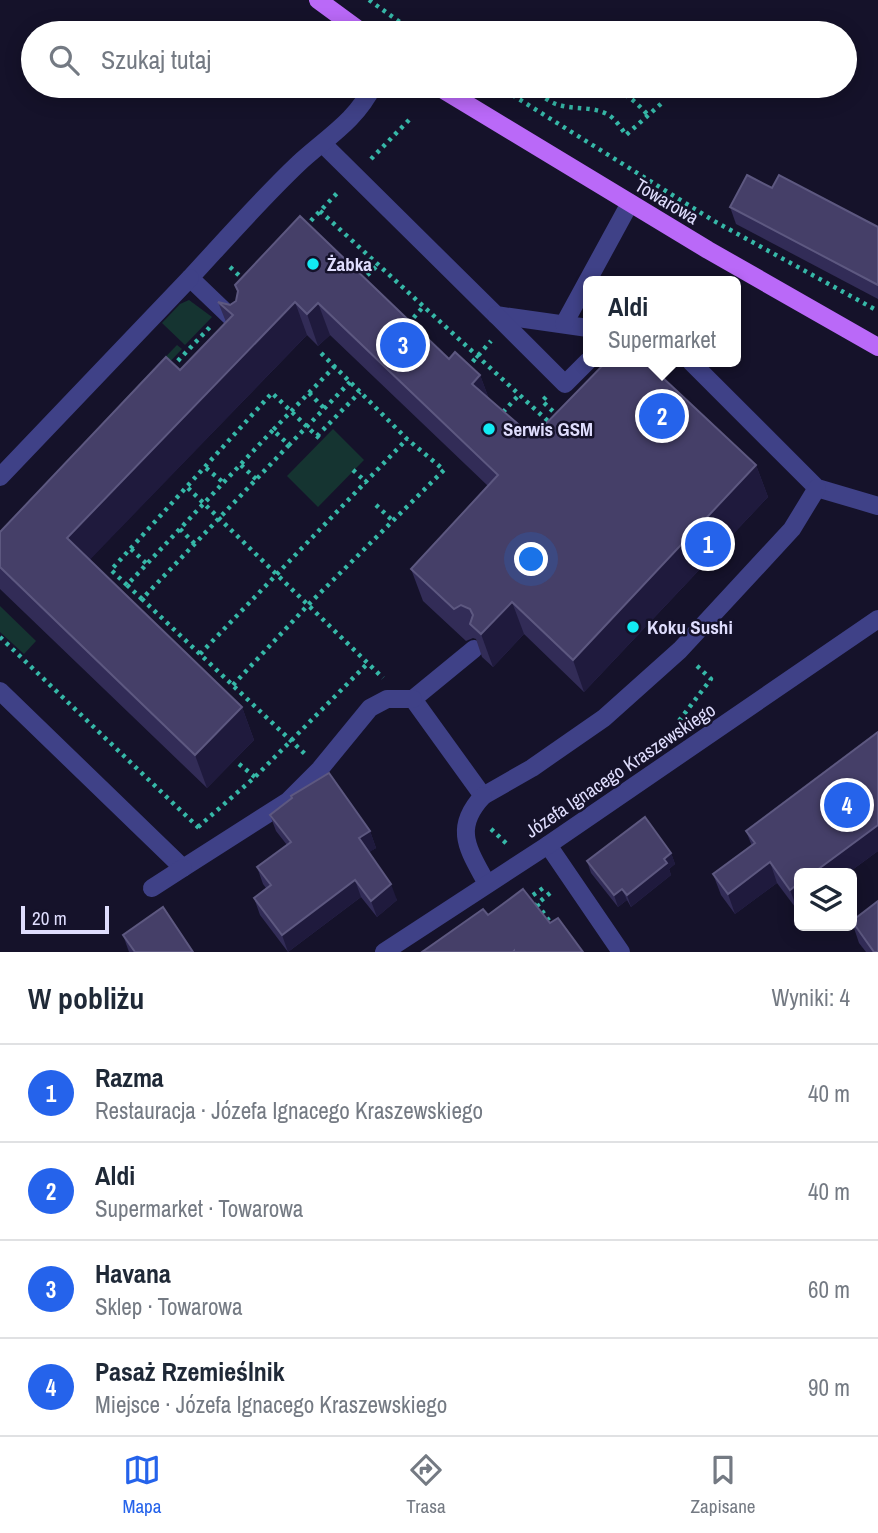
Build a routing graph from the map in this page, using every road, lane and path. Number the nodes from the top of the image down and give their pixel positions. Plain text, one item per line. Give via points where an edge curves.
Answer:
1 (318, 0) edge
2 (369, 0) edge
3 (347, 21) edge
4 (398, 21) edge
5 (365, 98) edge
6 (457, 98) edge
7 (517, 98) edge
8 (547, 98) edge
9 (627, 98) edge
10 (663, 102) dead end
11 (647, 114) junction
12 (409, 120) dead end
13 (324, 145) junction
14 (355, 175) junction
15 (630, 203) junction
16 (320, 211) junction
17 (313, 238) edge
18 (215, 251) junction
19 (378, 265) junction
20 (351, 273) edge
21 (590, 276) edge
22 (190, 278) junction
23 (361, 282) junction
24 (583, 289) edge
25 (370, 290) edge
26 (423, 307) junction
27 (878, 311) edge
28 (225, 312) junction
29 (398, 316) edge
30 (500, 320) junction
31 (564, 324) junction
32 (408, 325) junction
33 (239, 326) edge
34 (583, 327) edge
35 (417, 333) edge
36 (878, 347) edge
37 (318, 350) dead end
38 (477, 358) junction
39 (335, 366) junction
40 (583, 367) edge
41 (696, 367) edge
42 (169, 370) edge
43 (461, 374) edge
44 (350, 382) junction
45 (360, 392) junction
46 (309, 393) junction
47 (519, 395) junction
48 (495, 405) edge
49 (325, 409) junction
50 (563, 410) edge
51 (291, 411) junction
52 (503, 412) junction
53 (512, 421) edge
54 (565, 423) edge
55 (307, 426) junction
56 (557, 429) edge
57 (273, 430) junction
58 (407, 439) junction
59 (289, 445) junction
60 (240, 465) junction
61 (206, 468) junction
62 (354, 470) dead end
63 (0, 477) edge
64 (256, 480) junction
65 (224, 483) junction
66 (368, 483) junction
67 (188, 488) junction
68 (817, 488) junction
69 (204, 503) junction
70 (376, 505) dead end
71 (878, 506) edge
72 (219, 518) junction
73 (392, 520) junction
74 (180, 530) junction
75 (195, 544) junction
76 (131, 549) junction
77 (147, 564) junction
78 (111, 570) junction
79 (278, 574) junction
80 (104, 576) edge
81 (127, 585) junction
82 (142, 599) junction
83 (309, 604) junction
84 (878, 619) edge
85 (164, 620) junction
86 (158, 628) edge
87 (0, 637) edge
88 (474, 649) edge
89 (680, 650) junction
90 (200, 654) junction
91 (368, 663) junction
92 (219, 673) junction
93 (213, 680) edge
94 (233, 685) junction
95 (0, 691) edge
96 (246, 697) junction
97 (413, 699) junction
98 (239, 705) edge
99 (291, 740) junction
100 (692, 747) junction
101 (239, 764) dead end
102 (320, 769) junction
103 (255, 777) junction
104 (478, 801) junction
105 (198, 827) junction
106 (548, 845) junction
107 (218, 846) junction
108 (529, 857) junction
109 (183, 868) junction
110 (543, 881) dead end
111 (487, 884) junction
112 (152, 888) dead end
113 (547, 888) junction
114 (531, 911) edge
115 (558, 933) edge
116 (384, 952) edge
117 (621, 952) edge

1 - 3 main road
2 - 4 path
5 - 13 street
6 - 15 main road, Towarowa
7 - 27 path via 714,221
8 - 11 path via 606,113 626,135
9 - 11 path
10 - 11 path
12 - 14 path
13 - 14 street
13 - 18 street via 298,164
14 - 16 path
14 - 30 street
15 - 21 street
15 - 36 main road, Towarowa
16 - 17 path via 304,229
16 - 19 path
18 - 22 street
18 - 28 path via 250,285
19 - 23 path
19 - 26 path
20 - 23 path
22 - 28 street
22 - 63 street
23 - 25 path
24 - 31 street
26 - 32 path
26 - 38 path
28 - 33 street
28 - 42 path
29 - 32 path
30 - 31 street
30 - 38 path
30 - 40 street via 565,384
31 - 34 street
32 - 35 path
37 - 39 path
38 - 43 path
38 - 47 path
39 - 44 path
39 - 46 path
41 - 68 street
44 - 45 path
44 - 49 path
45 - 55 path via 320,438
45 - 58 path
46 - 49 path
46 - 51 path
47 - 52 path
47 - 56 path
48 - 52 path
49 - 55 path
50 - 54 path via 547,396 542,401
51 - 55 path
51 - 57 path
51 - 61 path via 272,393
52 - 53 path
55 - 59 path
57 - 59 path
57 - 60 path
58 - 66 path
58 - 73 path via 444,470
59 - 64 path
60 - 64 path
60 - 65 path
61 - 65 path
61 - 67 path
62 - 66 path
64 - 72 path
65 - 69 path
66 - 79 path
67 - 69 path
67 - 76 path
68 - 71 street
68 - 89 street via 792,529
69 - 72 path
69 - 74 path
70 - 73 path
72 - 75 path
72 - 79 path
73 - 83 path
74 - 75 path
74 - 77 path
75 - 82 path
76 - 77 path
76 - 78 path
77 - 81 path
78 - 80 path
78 - 81 path
79 - 83 path
79 - 90 path
81 - 82 path
82 - 85 path
83 - 91 path
83 - 94 path
84 - 100 street, Józefa Ignacego Kraszewskiego
85 - 86 path
85 - 90 path
87 - 105 path
88 - 97 street
89 - 100 path via 711,680 678,722
89 - 104 street via 604,718
90 - 92 path
91 - 97 path
91 - 99 path
92 - 93 path
92 - 94 path
94 - 96 path
95 - 109 street
96 - 98 path
96 - 99 path
97 - 102 street via 387,699 370,708
97 - 104 street
99 - 102 path
99 - 103 path
100 - 106 street, Józefa Ignacego Kraszewskiego
101 - 103 path
102 - 107 street via 288,801
103 - 105 path
104 - 108 path via 498,839
104 - 111 street via 468,813 465,833
105 - 107 path
106 - 108 street, Józefa Ignacego Kraszewskiego
106 - 117 street
107 - 109 street
108 - 111 street, Józefa Ignacego Kraszewskiego
109 - 112 street
110 - 113 path
111 - 116 street, Józefa Ignacego Kraszewskiego
113 - 114 path via 524,902
113 - 115 path via 551,895 537,904

